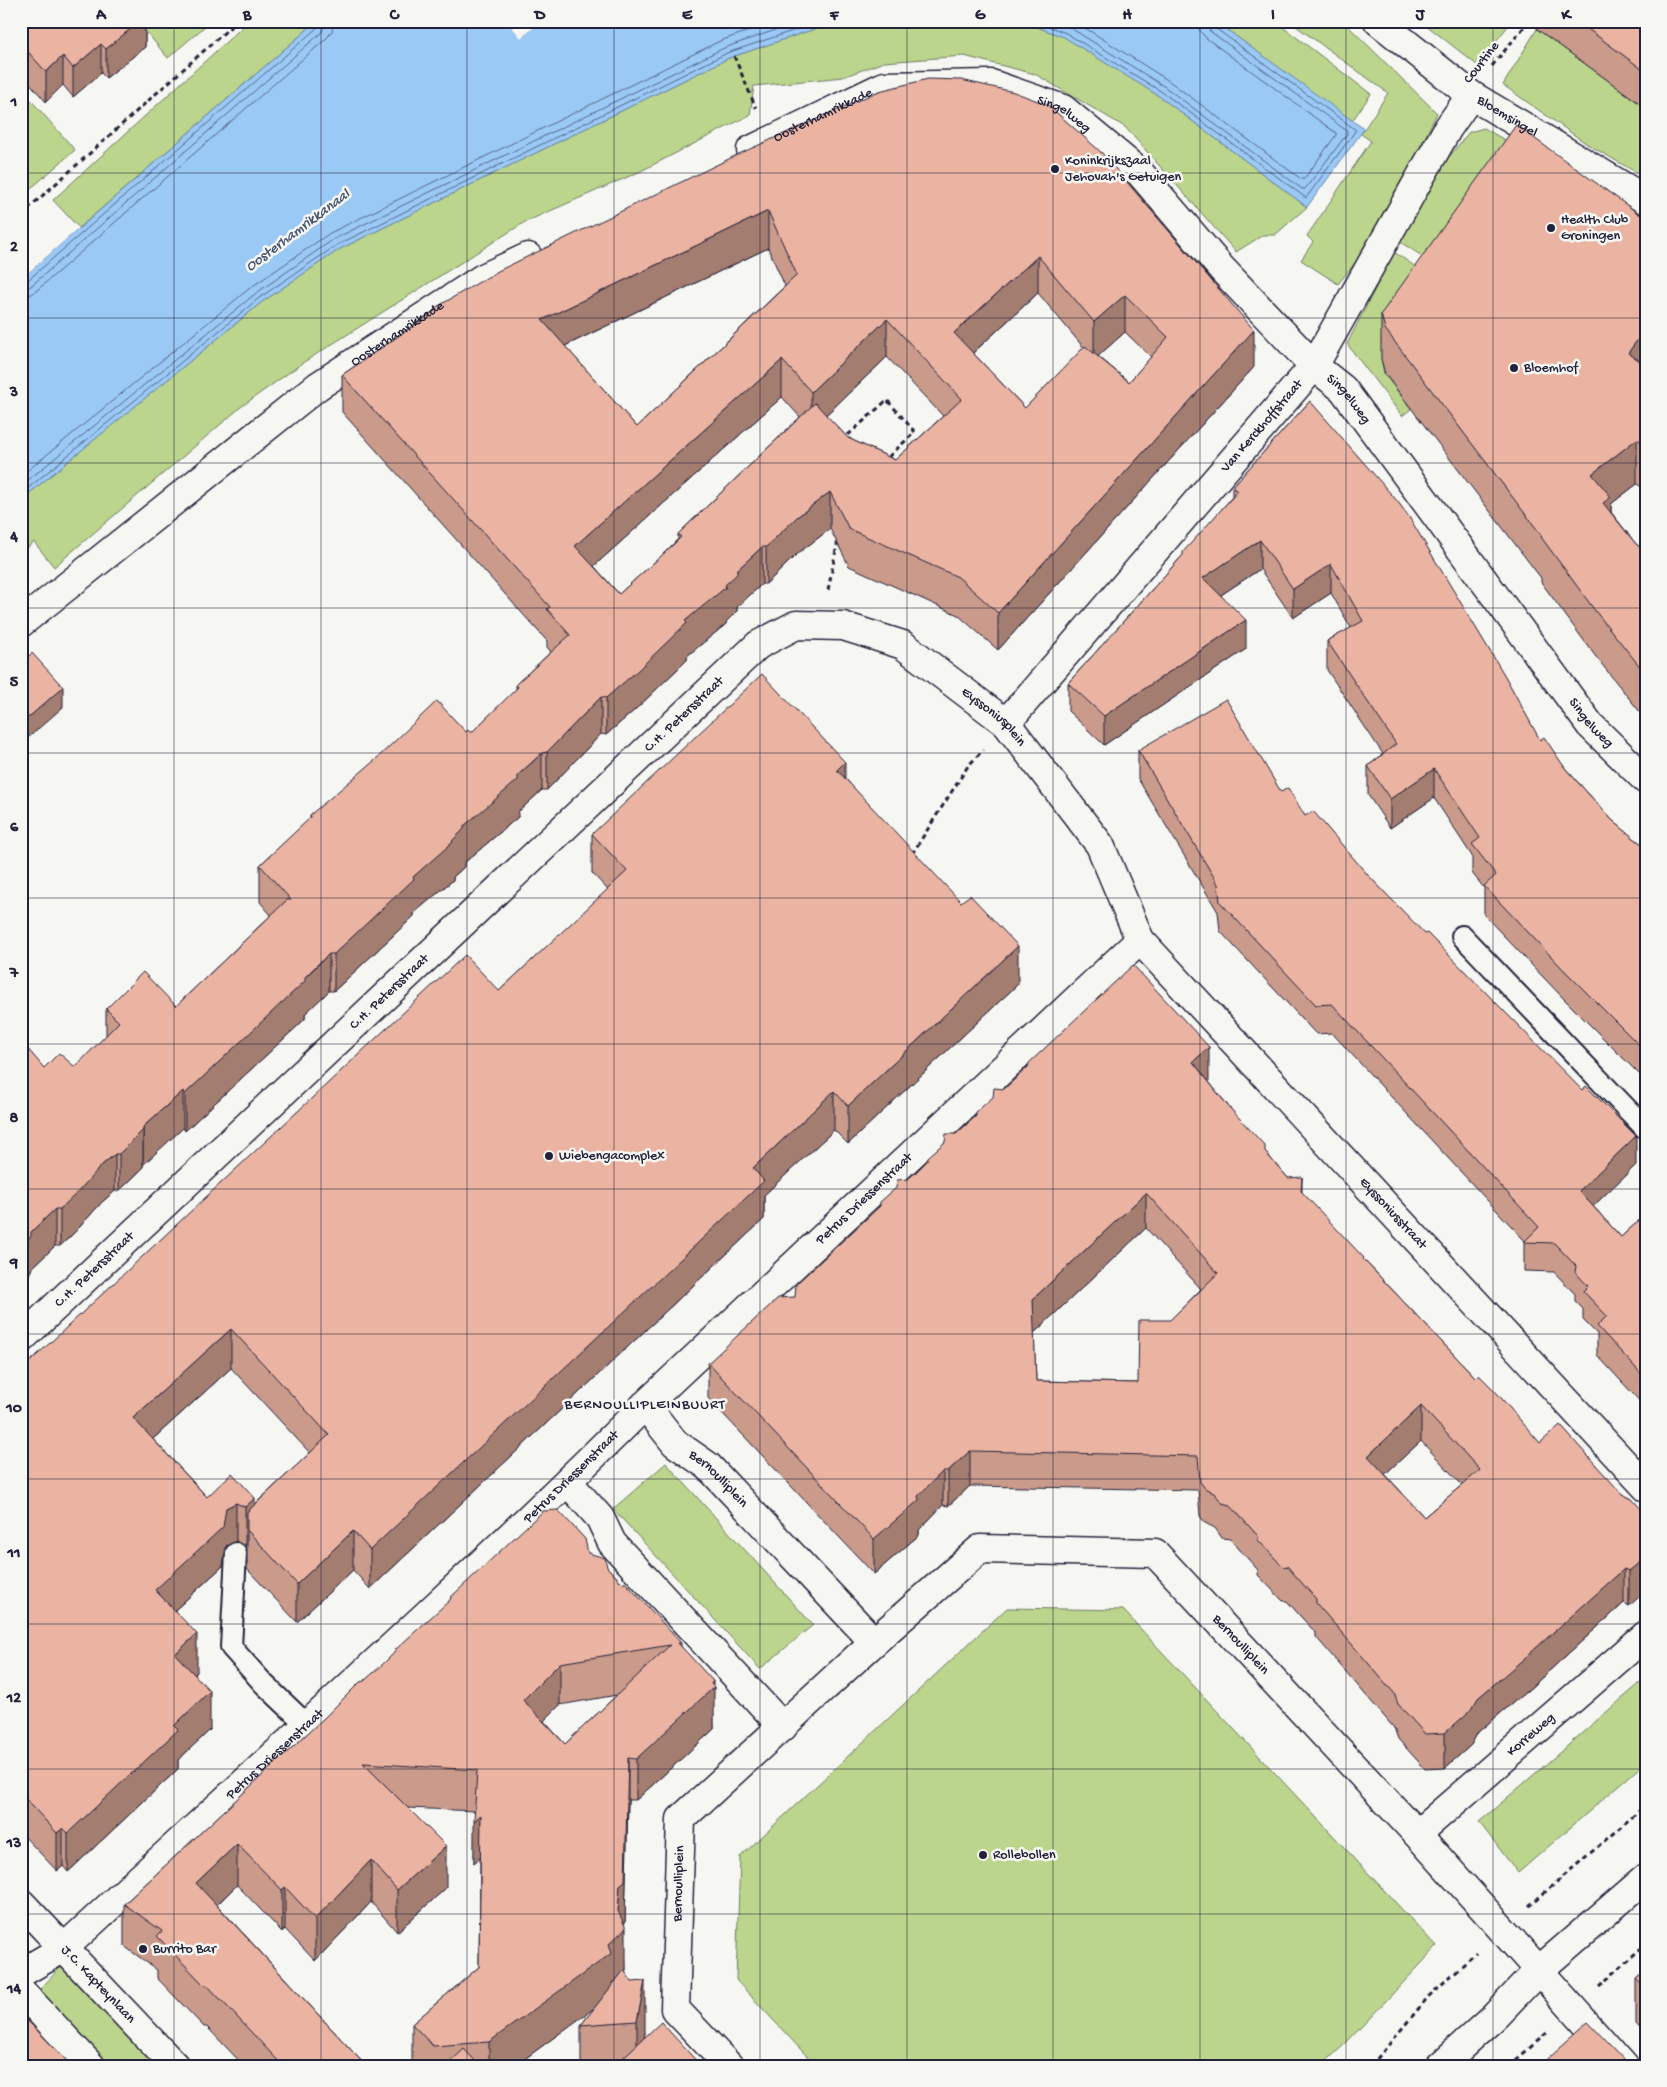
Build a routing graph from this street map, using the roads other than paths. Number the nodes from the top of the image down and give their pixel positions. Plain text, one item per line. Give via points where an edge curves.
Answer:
1 (1378, 21) edge
2 (991, 84) joint
3 (1471, 95) junction
4 (725, 162) edge
5 (1646, 200) edge
6 (546, 248) edge
7 (1314, 366) junction
8 (21, 622) edge
9 (758, 645) joint
10 (1006, 722) junction
11 (1646, 780) edge
12 (1462, 936) dead end
13 (1140, 940) junction
14 (1646, 1129) edge
15 (21, 1339) edge
16 (645, 1405) junction
17 (568, 1482) junction
18 (1646, 1487) edge
19 (236, 1553) dead end
20 (1646, 1635) edge
21 (874, 1642) junction
22 (306, 1724) junction
23 (783, 1727) junction
24 (1417, 1834) junction
25 (1646, 1878) edge
26 (21, 1903) edge
27 (64, 1948) junction
28 (1538, 1971) junction
29 (21, 1973) edge
30 (21, 1991) edge
31 (91, 2066) edge
32 (175, 2066) edge
33 (729, 2066) edge
34 (1440, 2066) edge
35 (1624, 2066) edge

1 - 3 street, Bloemsingel
2 - 4 street, Oosterhamrikkade via 884,86
2 - 7 street, Singelweg via 1063,108 1140,173 1222,269
3 - 5 street, Bloemsingel
3 - 7 street, Van Kerckhoffstraat via 1448,128
6 - 8 street, Oosterhamrikkade via 483,278 318,386
7 - 10 street, Van Kerckhoffstraat
7 - 11 street, Singelweg via 1343,390 1590,725
9 - 10 street, Eyssoniusplein via 796,625 843,626 903,646
9 - 15 street, C.H. Petersstraat
10 - 13 street, Eyssoniusplein via 1100,845
12 - 14 lane
13 - 16 street, Petrus Driessenstraat
13 - 18 street, Eyssoniusstraat
16 - 17 street, Petrus Driessenstraat
16 - 21 street, Bernoulliplein via 675,1443 708,1466
17 - 22 street, Petrus Driessenstraat
17 - 23 street via 600,1518 612,1543
19 - 22 lane via 231,1647
20 - 24 street, Korreweg
21 - 23 street, Bernoulliplein
21 - 24 street, Bernoulliplein via 980,1549 1156,1554
22 - 27 street, Petrus Driessenstraat
23 - 33 street, Bernoulliplein via 681,1819 675,2009
24 - 28 street, Bernoulliplein
25 - 28 street
26 - 27 street, J.C. Kapteynlaan
27 - 29 street, Petrus Driessenstraat
27 - 32 street, J.C. Kapteynlaan
28 - 34 street
28 - 35 street, Bernoulliplein
30 - 31 street

